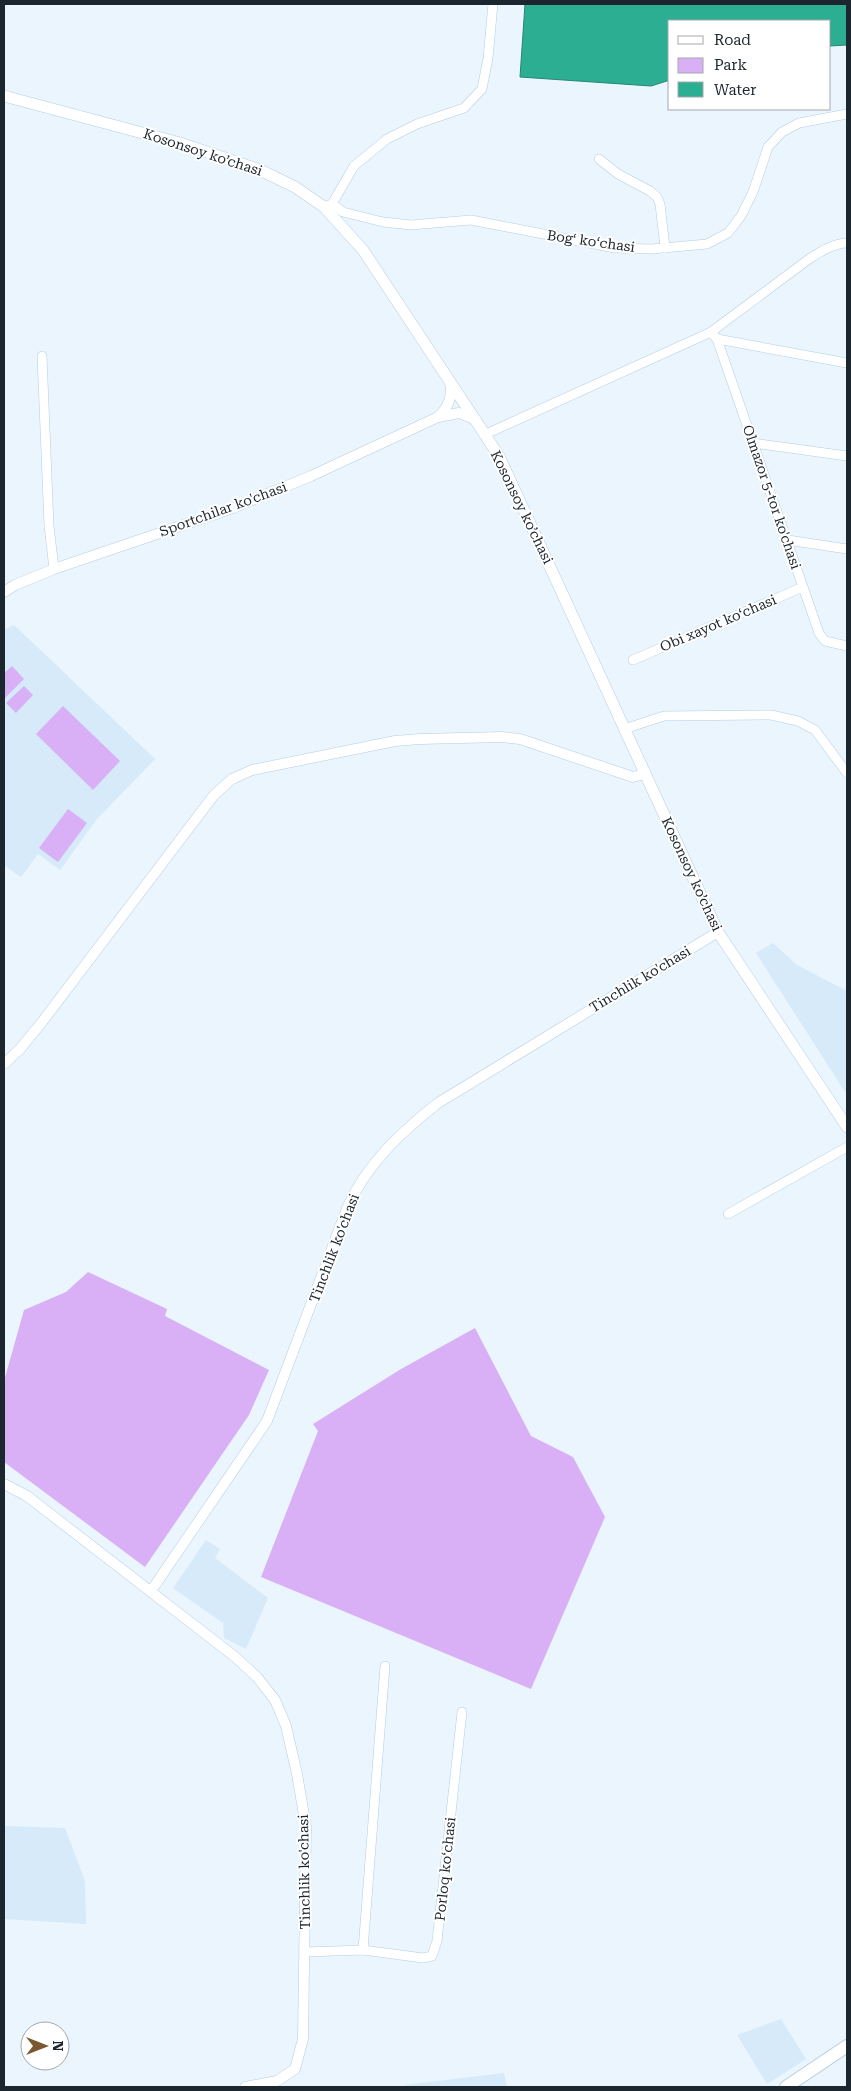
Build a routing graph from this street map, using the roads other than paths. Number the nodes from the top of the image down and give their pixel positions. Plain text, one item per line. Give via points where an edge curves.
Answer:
1 (493, 4) edge
2 (4, 96) edge
3 (847, 114) edge
4 (599, 159) dead end
5 (328, 205) junction
6 (847, 243) edge
7 (665, 248) junction
8 (714, 335) junction
9 (42, 356) dead end
10 (847, 363) edge
11 (450, 379) junction
12 (438, 417) junction
13 (476, 420) junction
14 (486, 434) junction
15 (753, 443) junction
16 (847, 456) edge
17 (788, 540) junction
18 (847, 549) edge
19 (54, 569) junction
20 (803, 587) junction
21 (4, 592) edge
22 (847, 646) edge
23 (633, 660) dead end
24 (624, 729) junction
25 (847, 773) edge
26 (645, 774) junction
27 (718, 932) junction
28 (4, 1064) edge
29 (847, 1127) edge
30 (847, 1147) edge
31 (728, 1214) dead end
32 (4, 1484) edge
33 (151, 1591) junction
34 (385, 1666) dead end
35 (462, 1712) dead end
36 (363, 1950) junction
37 (305, 1952) junction
38 (847, 2046) edge
39 (245, 2087) edge
40 (786, 2087) edge

1 - 5 street via 482,89 464,108 417,124 387,139 354,166
2 - 5 main road, Kosonsoy ko’chasi via 236,160 285,181
3 - 7 street, Bogʻ koʻchasi via 799,123 782,132 768,147 753,192 728,233 708,244
4 - 7 street via 657,197
5 - 7 street, Bogʻ koʻchasi via 343,212 396,224 471,220 607,247
5 - 11 main road, Kosonsoy ko’chasi via 375,266
6 - 8 street via 833,246 809,259
8 - 10 street
8 - 14 street
8 - 15 street, Olmazor 5-tor ko'chasi
9 - 19 street via 49,526
11 - 12 street via 450,399
11 - 13 main road, Kosonsoy ko’chasi
12 - 13 street via 459,414
12 - 19 street, Sportchilar ko'chasi via 233,508
13 - 14 main road, Kosonsoy ko’chasi
14 - 24 main road, Kosonsoy ko’chasi via 508,473
15 - 16 street
15 - 17 street, Olmazor 5-tor ko'chasi
17 - 18 street
17 - 20 street, Olmazor 5-tor ko'chasi
19 - 21 street, Sportchilar ko'chasi
20 - 22 street, Olmazor 5-tor ko'chasi via 819,633 825,641
20 - 23 street, Obi xayot koʻchasi
24 - 25 street via 664,716 771,715 798,721 815,730
24 - 26 main road, Kosonsoy ko’chasi
26 - 27 main road, Kosonsoy ko’chasi
26 - 28 street via 633,777 520,739 502,737 395,741 295,760 242,774 214,795 42,1022
27 - 29 main road, Kosonsoy ko’chasi
27 - 33 street, Tinchlik ko'chasi via 438,1103 372,1164 348,1206 266,1421
30 - 31 street
32 - 33 street, Tinchlik ko'chasi via 27,1496
33 - 37 street, Tinchlik ko'chasi via 251,1672 271,1694 282,1713 306,1827
34 - 36 street
35 - 36 street, Porloq koʻchasi via 437,1941 432,1956 423,1958
36 - 37 street, Porloq koʻchasi
37 - 39 street, Tinchlik ko'chasi via 303,2039 295,2069 277,2080
38 - 40 main road

